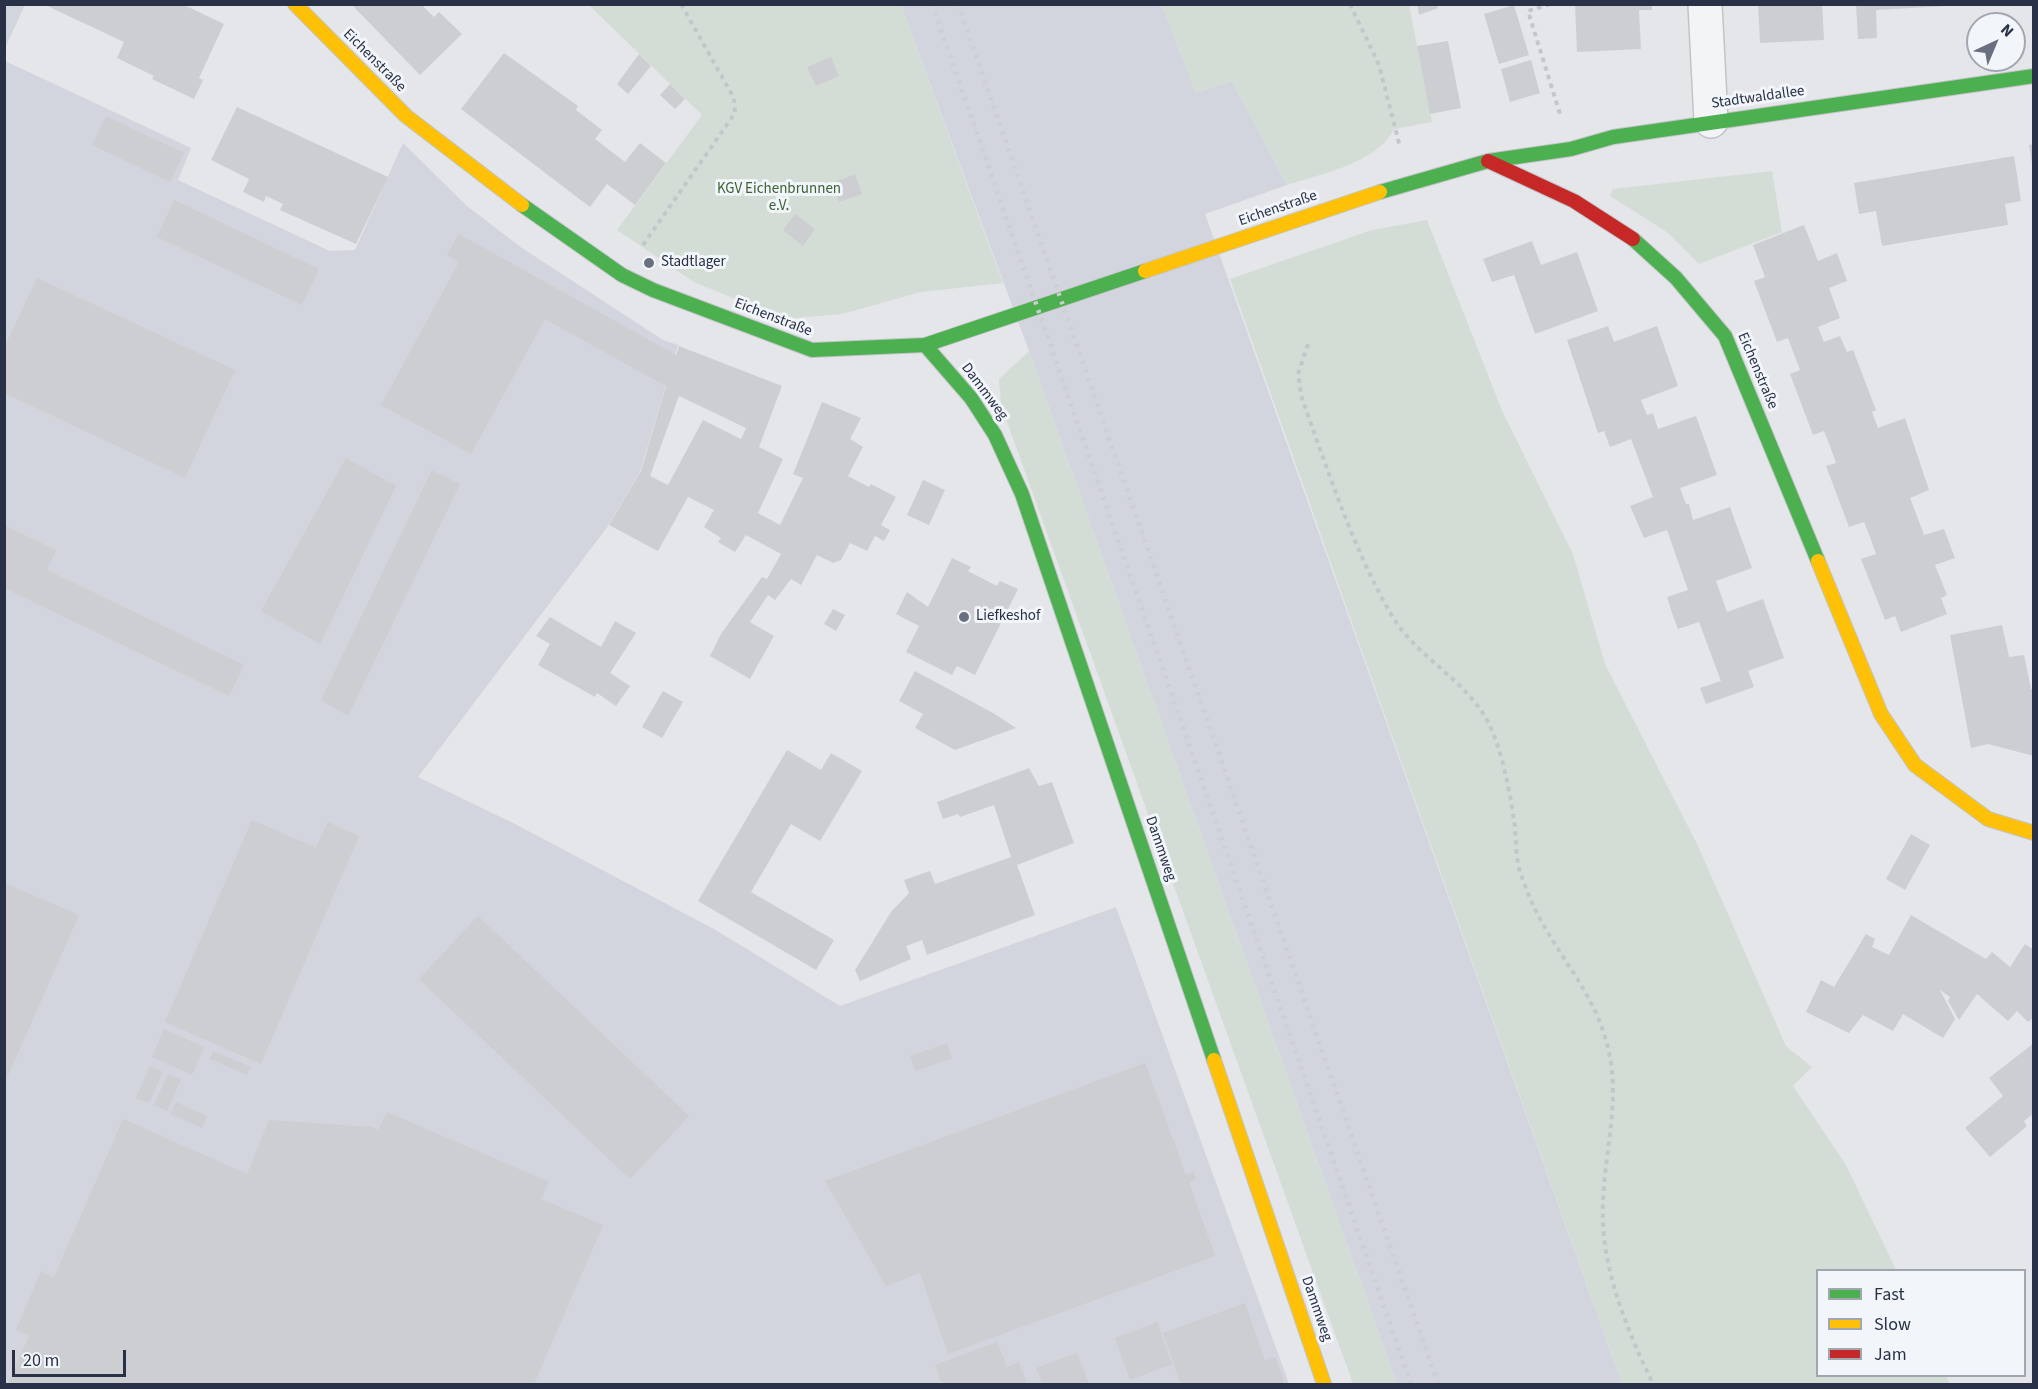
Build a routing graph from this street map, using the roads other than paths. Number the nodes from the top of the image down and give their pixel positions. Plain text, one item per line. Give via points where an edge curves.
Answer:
1 (295, 4) edge
2 (1705, 4) edge
3 (2034, 76) edge
4 (1711, 122) junction
5 (1488, 161) junction
6 (925, 345) junction
7 (2034, 833) edge
8 (1324, 1384) edge

1 - 6 street, Eichenstraße via 406,116 557,232 622,275 812,350
2 - 4 street
3 - 4 street, Stadtwaldallee
4 - 5 street, Stadtwaldallee
5 - 6 street, Eichenstraße via 1407,183
5 - 7 street, Eichenstraße via 1574,201 1625,232 1676,278 1725,336 1881,714 1915,765 1988,819
6 - 8 street, Dammweg via 971,398 995,435 1022,494

